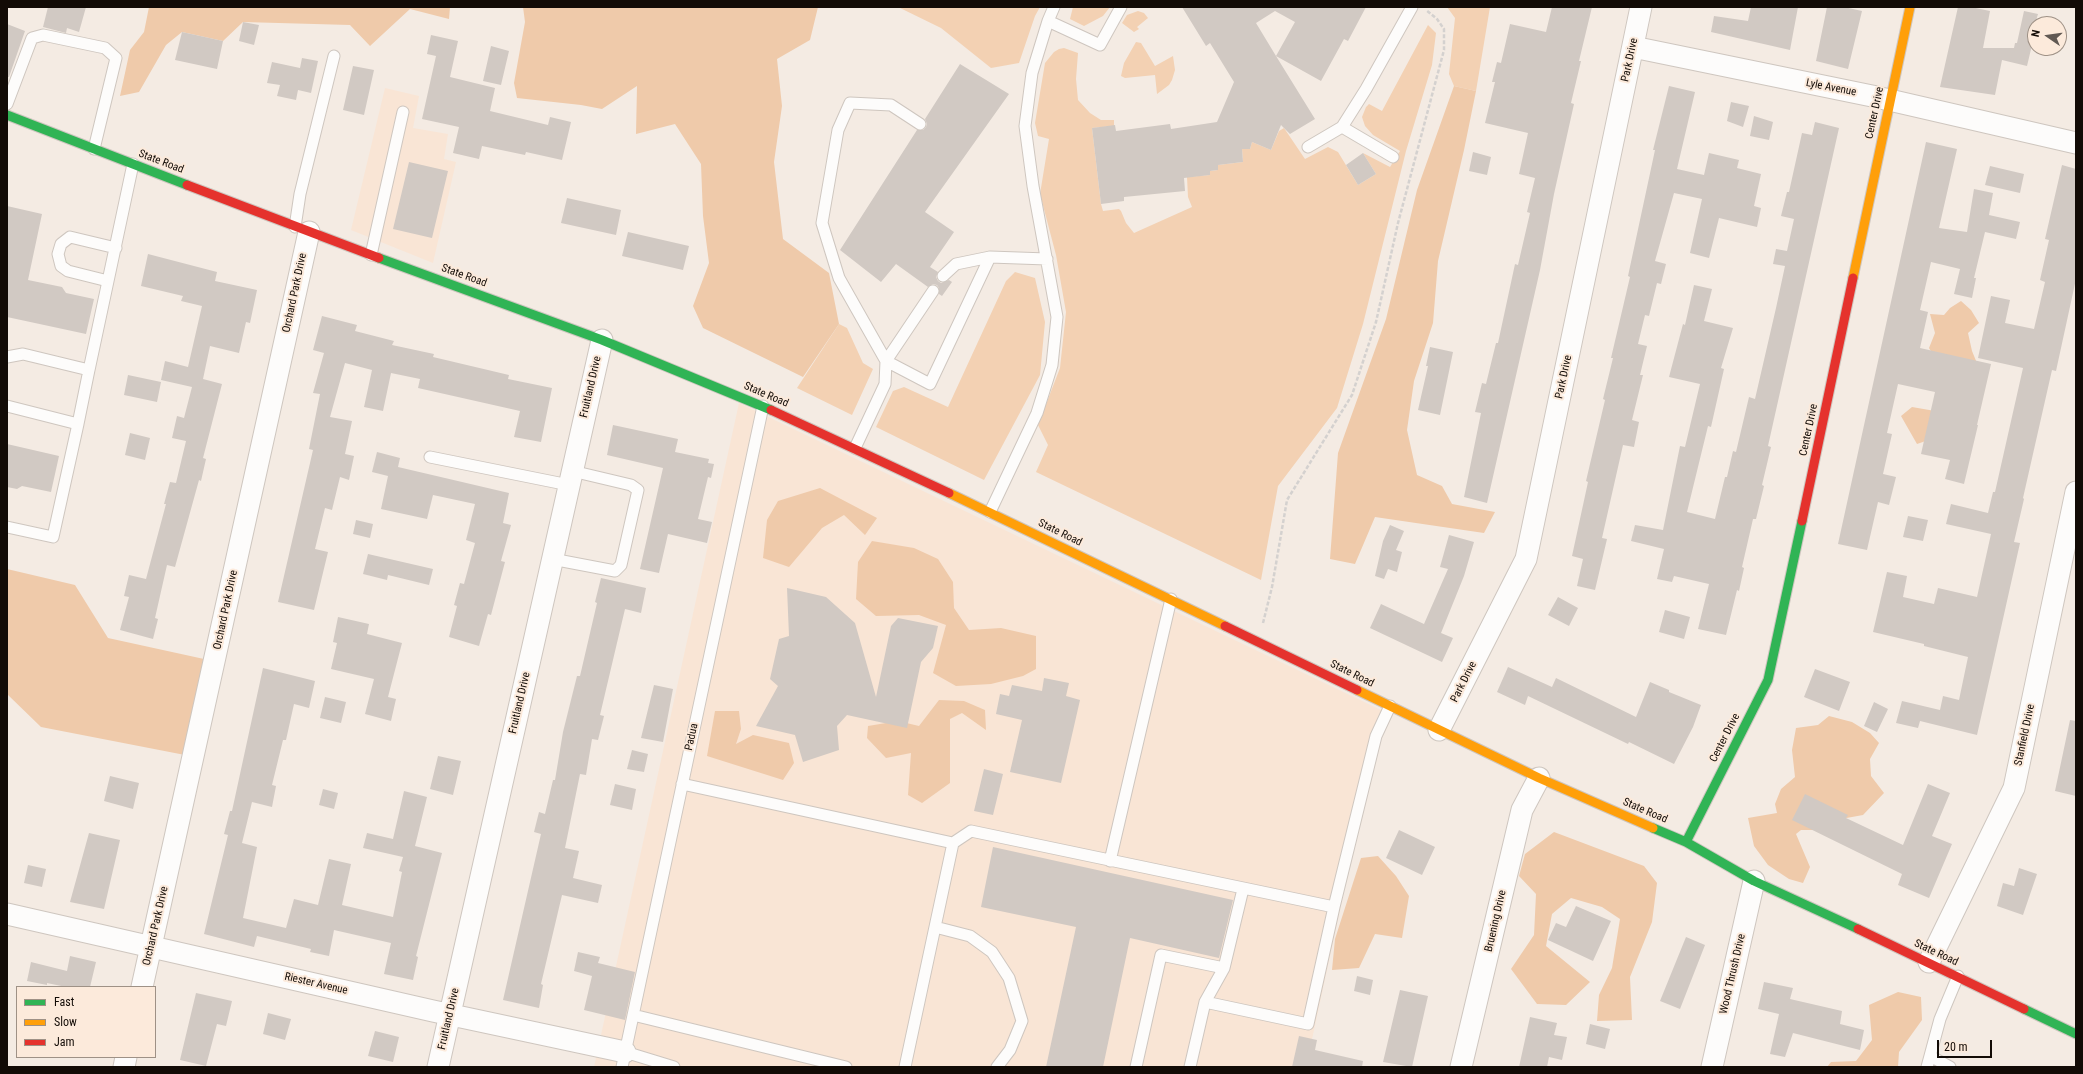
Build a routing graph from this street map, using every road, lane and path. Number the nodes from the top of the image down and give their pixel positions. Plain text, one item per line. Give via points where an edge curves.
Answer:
1 (1054, 7) edge
2 (1122, 7) edge
3 (1412, 7) edge
4 (1423, 7) edge
5 (1642, 7) edge
6 (1910, 7) edge
7 (1048, 21) junction
8 (1632, 47) junction
9 (334, 56) dead end
10 (1890, 100) junction
11 (7, 104) edge
12 (403, 112) dead end
13 (7, 115) edge
14 (920, 124) dead end
15 (1342, 126) junction
16 (2076, 143) edge
17 (1308, 147) dead end
18 (94, 148) junction
19 (1393, 157) dead end
20 (133, 164) junction
21 (302, 229) junction
22 (116, 248) junction
23 (371, 255) junction
24 (990, 257) junction
25 (1046, 260) junction
26 (943, 276) dead end
27 (108, 281) junction
28 (933, 290) dead end
29 (602, 340) junction
30 (7, 357) edge
31 (886, 361) junction
32 (89, 370) junction
33 (7, 406) edge
34 (763, 406) junction
35 (78, 424) junction
36 (855, 448) junction
37 (430, 457) dead end
38 (570, 478) junction
39 (2076, 492) edge
40 (990, 512) junction
41 (7, 527) edge
42 (552, 559) junction
43 (1171, 599) junction
44 (1258, 641) junction
45 (1390, 706) junction
46 (1439, 730) junction
47 (1539, 778) junction
48 (682, 784) junction
49 (1686, 842) junction
50 (953, 843) junction
51 (1110, 861) junction
52 (1754, 881) junction
53 (1243, 889) junction
54 (1334, 907) junction
55 (7, 914) edge
56 (935, 926) junction
57 (152, 947) junction
58 (1929, 962) junction
59 (1224, 968) junction
60 (1958, 976) junction
61 (142, 986) edge
62 (1205, 1002) junction
63 (450, 1014) junction
64 (632, 1015) junction
65 (2076, 1034) edge
66 (623, 1059) edge
67 (1928, 1062) edge
68 (438, 1067) edge
69 (674, 1067) edge
70 (846, 1067) edge
71 (905, 1067) edge
72 (998, 1067) edge
73 (1136, 1067) edge
74 (1190, 1067) edge
75 (1461, 1067) edge
76 (1712, 1067) edge
77 (1950, 1067) edge

1 - 7 lane
2 - 7 lane via 1100,45
3 - 15 lane
4 - 44 path via 1438,19 1444,29 1444,50 1398,223 1376,322 1352,395 1287,500 1272,587
5 - 8 street, Park Drive
6 - 10 main road, Center Drive
7 - 25 lane via 1032,73 1025,126
8 - 10 street, Lyle Avenue
8 - 46 street, Park Drive via 1526,559
9 - 21 lane via 300,194
10 - 16 street, Lyle Avenue
10 - 49 main road, Center Drive via 1768,680
11 - 18 lane via 32,38 43,35 105,48 116,58
12 - 23 lane
13 - 18 main road, State Road
14 - 31 lane via 891,105 850,103 838,130 822,223 839,278
15 - 17 lane
15 - 19 lane
18 - 20 main road, State Road
20 - 21 main road, State Road
20 - 22 lane
21 - 23 main road, State Road
21 - 57 street, Orchard Park Drive
22 - 27 lane
22 - 27 lane via 70,237 61,244 58,254 61,266 68,271
23 - 29 main road, State Road
24 - 25 lane
24 - 26 lane via 956,264
24 - 31 lane via 930,384
25 - 40 lane via 1057,317 1052,365 1037,413
27 - 32 lane
28 - 31 lane
29 - 34 main road, State Road
29 - 38 street, Fruitland Drive
30 - 32 lane via 23,354
31 - 36 lane via 885,384
32 - 35 lane
33 - 35 lane
34 - 36 main road, State Road
34 - 48 lane, Padua
35 - 41 lane via 53,537
36 - 40 main road, State Road
37 - 38 lane
38 - 42 street, Fruitland Drive
38 - 42 lane via 631,485 638,490 623,558 615,571
39 - 58 street, Stanfield Drive via 2014,788
40 - 43 main road, State Road
42 - 63 street, Fruitland Drive
43 - 44 main road, State Road
43 - 51 lane
44 - 45 main road, State Road
45 - 46 main road, State Road
45 - 54 lane via 1376,736
46 - 47 main road, State Road
47 - 49 main road, State Road
47 - 75 street, Bruening Drive via 1522,810
48 - 50 lane
48 - 64 lane, Padua
49 - 52 main road, State Road
50 - 51 lane via 972,831
50 - 56 lane
51 - 53 lane
52 - 58 main road, State Road
52 - 76 street, Wood Thrush Drive
53 - 54 lane
53 - 59 lane
54 - 62 lane via 1308,1024
55 - 57 street, Riester Avenue
56 - 71 lane
56 - 72 lane via 970,936 992,952 1009,978 1022,1021 1010,1050
57 - 61 street, Orchard Park Drive
57 - 63 street, Riester Avenue
58 - 60 main road, State Road
59 - 62 lane
59 - 73 lane via 1161,955
60 - 65 main road, State Road
60 - 67 lane via 1940,1019
62 - 74 lane
63 - 66 street, Riester Avenue
63 - 68 street, Fruitland Drive
64 - 66 lane, Padua
64 - 70 lane
66 - 69 lane
67 - 77 lane

